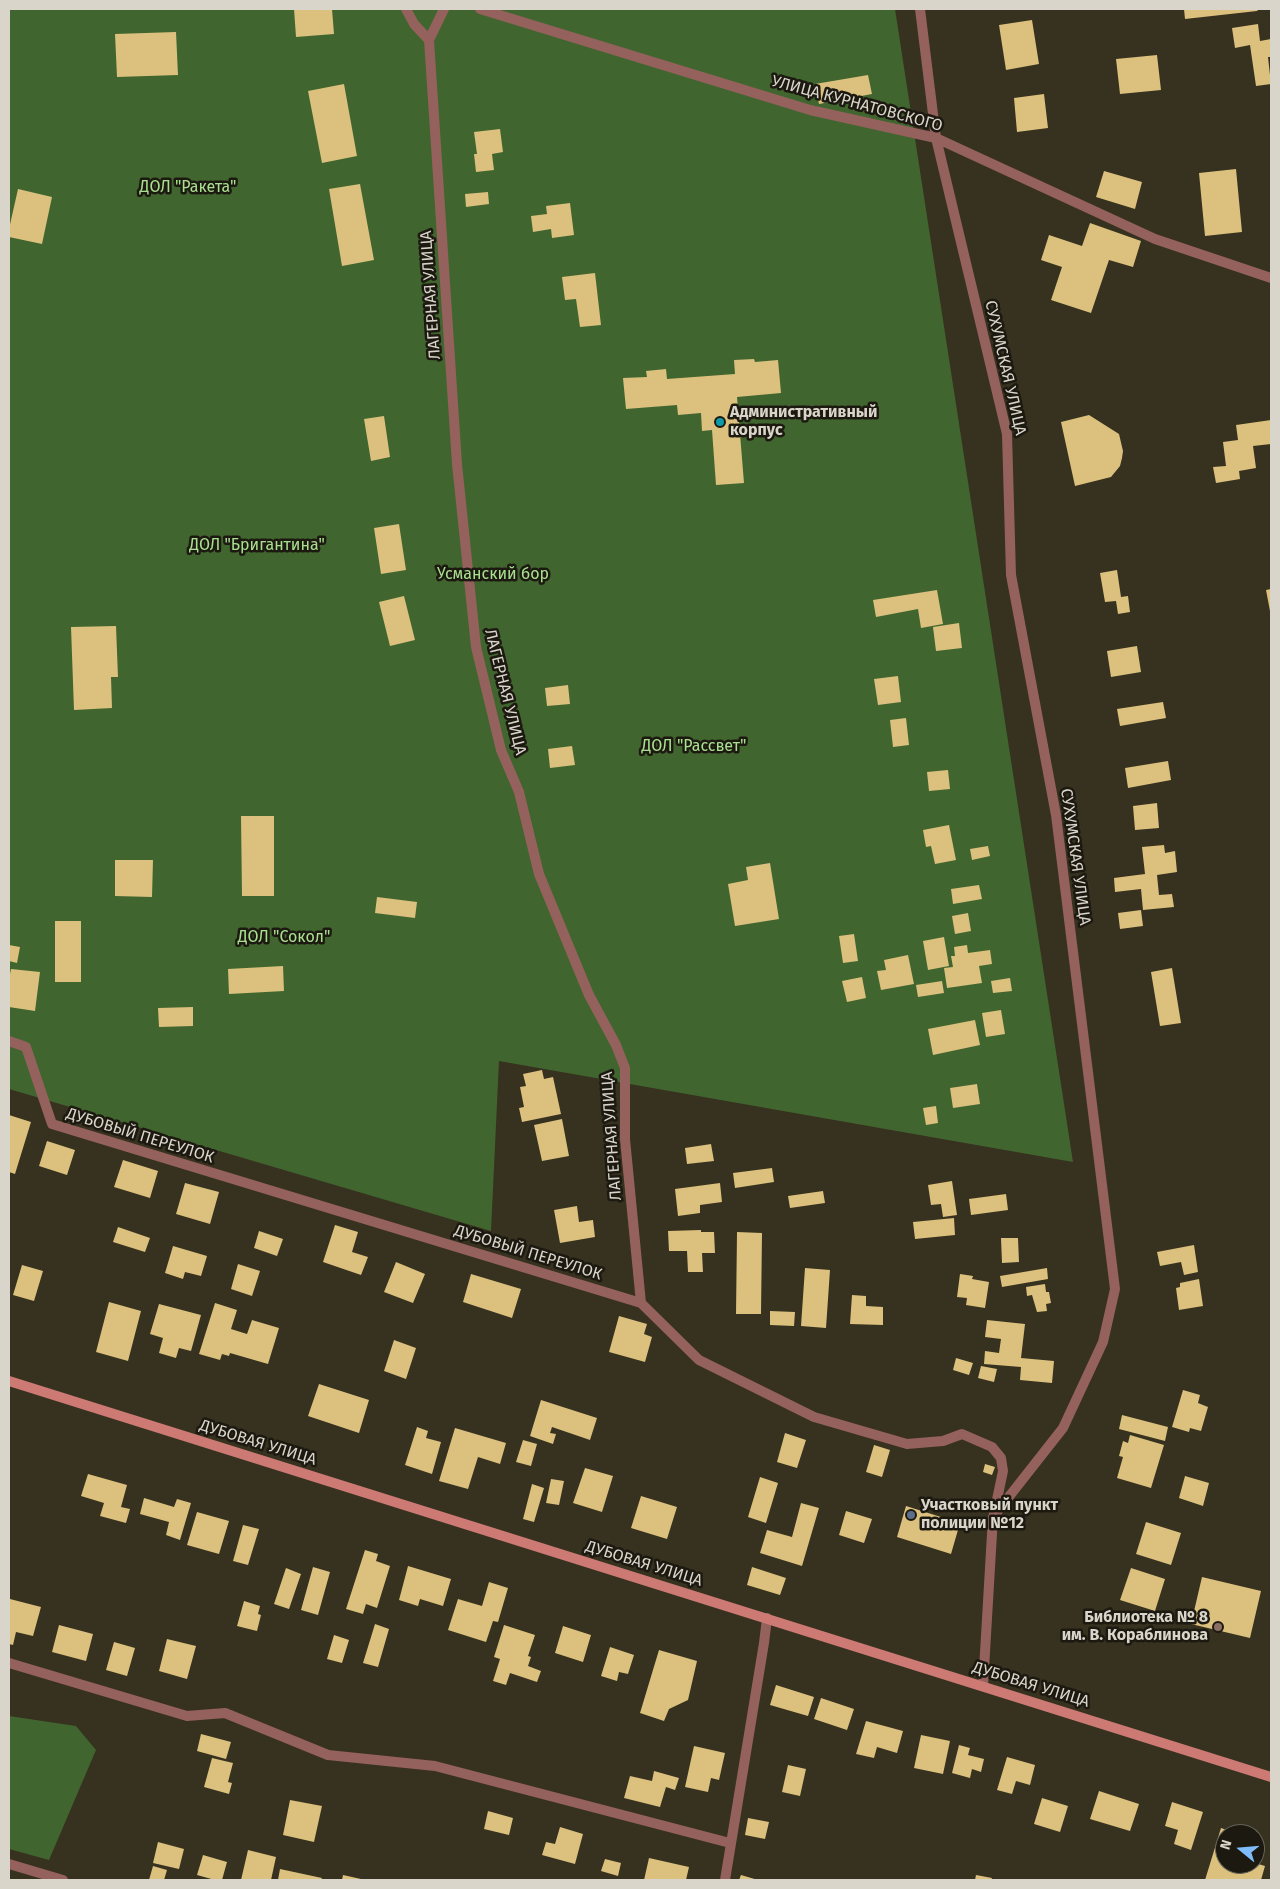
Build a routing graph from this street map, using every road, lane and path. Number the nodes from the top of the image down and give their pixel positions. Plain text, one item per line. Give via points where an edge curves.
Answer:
1 (406, 9) edge
2 (444, 9) edge
3 (480, 9) edge
4 (920, 9) edge
5 (429, 40) junction
6 (936, 138) junction
7 (1271, 278) edge
8 (9, 1041) edge
9 (641, 1303) junction
10 (9, 1381) edge
11 (993, 1517) junction
12 (767, 1618) junction
13 (9, 1663) edge
14 (983, 1686) junction
15 (1271, 1777) edge
16 (730, 1842) junction
17 (9, 1864) edge
18 (63, 1880) edge
19 (725, 1880) edge

1 - 5 street via 414,24
2 - 5 street, ЛАГЕРНАЯ УЛИЦА
3 - 6 street, УЛИЦА КУРНАТОВСКОГО via 810,110
4 - 6 street, СУХУМСКАЯ УЛИЦА
5 - 9 street, ЛАГЕРНАЯ УЛИЦА via 457,464 476,647 501,750 519,792 539,874 589,995 625,1068 625,1139
6 - 7 street, УЛИЦА КУРНАТОВСКОГО via 1156,239
6 - 11 street, СУХУМСКАЯ УЛИЦА via 1007,434 1011,575 1056,815 1115,1289 1103,1342 1063,1428
8 - 9 street, ДУБОВЫЙ ПЕРЕУЛОК via 26,1047 52,1124
9 - 11 street, ДУБОВЫЙ ПЕРЕУЛОК via 699,1360 814,1417 907,1444 942,1441 962,1434 992,1447 1001,1458 1003,1471
10 - 12 street, ДУБОВАЯ УЛИЦА
11 - 14 street
12 - 14 street, ДУБОВАЯ УЛИЦА
12 - 16 street
13 - 16 street via 187,1716 224,1713 328,1755 435,1766
14 - 15 street, ДУБОВАЯ УЛИЦА
16 - 19 street
17 - 18 street

